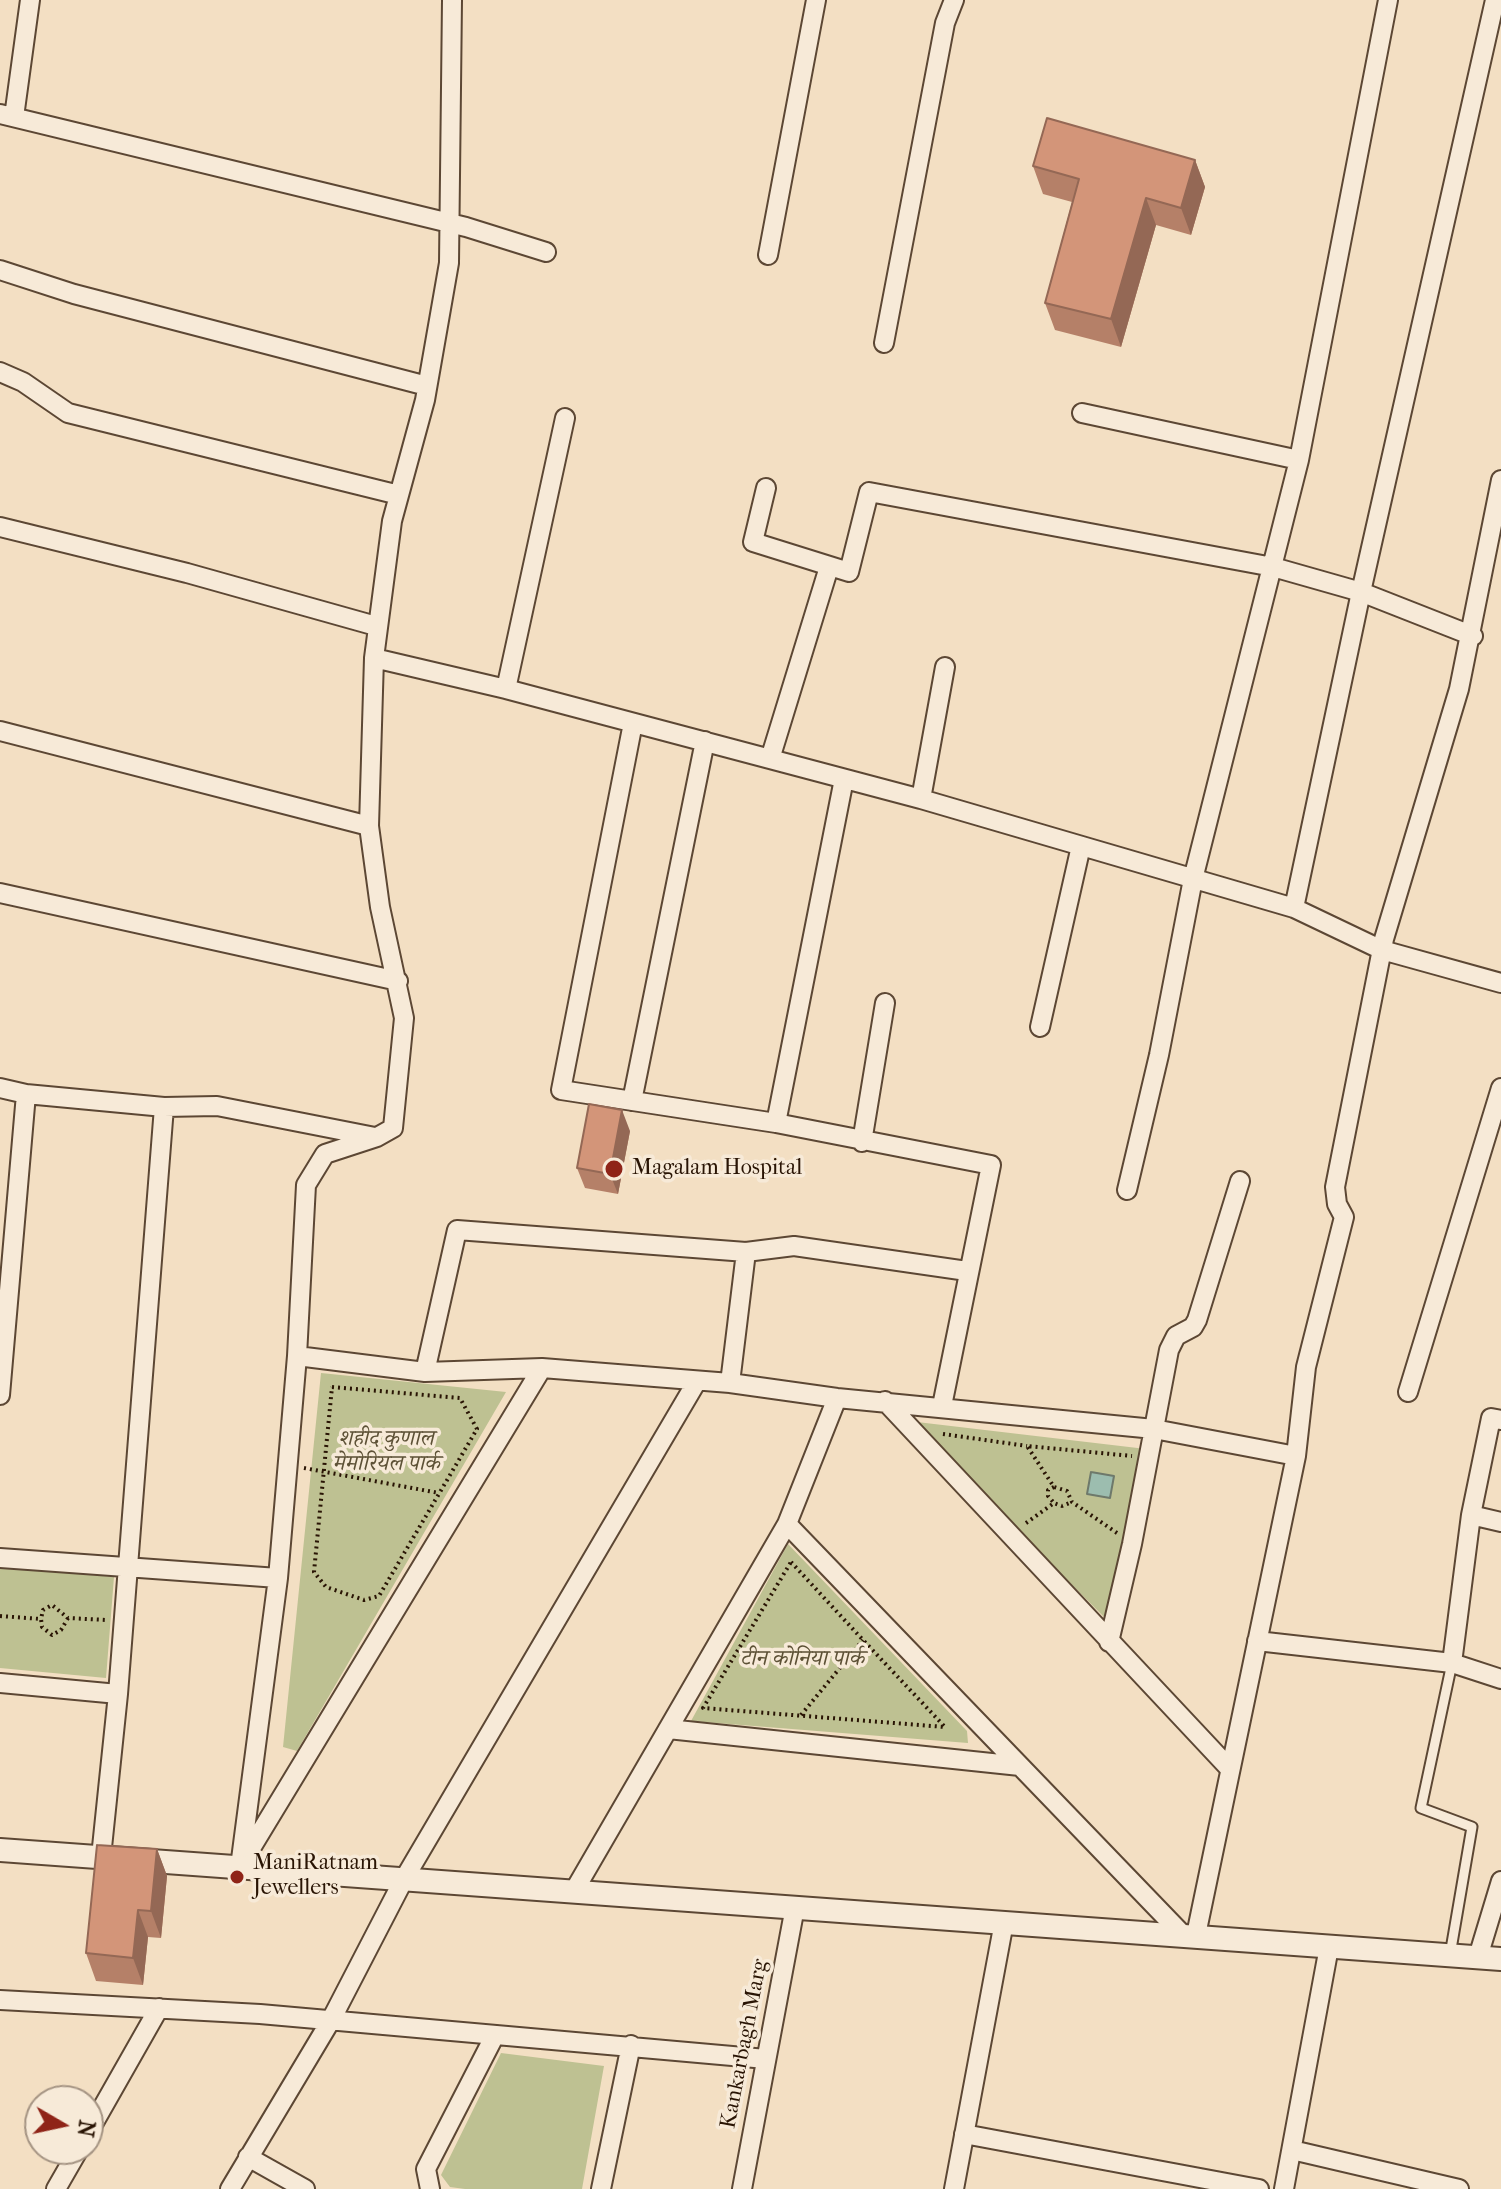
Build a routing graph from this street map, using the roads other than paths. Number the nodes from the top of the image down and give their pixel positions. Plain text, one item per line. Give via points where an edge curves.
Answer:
1 (30, 0) edge
2 (452, 0) edge
3 (816, 0) edge
4 (954, 0) edge
5 (1388, 0) edge
6 (1495, 0) edge
7 (7, 116) edge
8 (450, 224) junction
9 (546, 252) dead end
10 (768, 255) dead end
11 (0, 270) edge
12 (884, 343) dead end
13 (0, 372) edge
14 (427, 386) junction
15 (1082, 413) dead end
16 (565, 418) dead end
17 (1299, 460) junction
18 (1501, 480) edge
19 (766, 488) dead end
20 (399, 495) junction
21 (0, 527) edge
22 (829, 567) junction
23 (1273, 567) junction
24 (1361, 592) junction
25 (376, 626) junction
26 (1473, 636) junction
27 (374, 658) junction
28 (945, 667) dead end
29 (506, 689) junction
30 (633, 723) junction
31 (0, 731) edge
32 (705, 741) junction
33 (770, 759) junction
34 (844, 779) junction
35 (921, 799) junction
36 (369, 826) junction
37 (1081, 846) junction
38 (1193, 879) junction
39 (0, 893) edge
40 (1294, 908) junction
41 (1382, 950) junction
42 (398, 981) junction
43 (1501, 983) edge
44 (885, 1003) dead end
45 (1040, 1027) dead end
46 (0, 1088) edge
47 (1501, 1088) edge
48 (26, 1094) junction
49 (632, 1101) junction
50 (164, 1107) junction
51 (776, 1123) junction
52 (377, 1137) junction
53 (862, 1142) junction
54 (1240, 1181) dead end
55 (1127, 1190) dead end
56 (746, 1252) junction
57 (967, 1271) junction
58 (297, 1356) junction
59 (542, 1368) junction
60 (425, 1372) junction
61 (697, 1381) junction
62 (730, 1383) junction
63 (1408, 1392) dead end
64 (0, 1395) edge
65 (837, 1398) junction
66 (885, 1401) junction
67 (942, 1406) junction
68 (1501, 1420) edge
69 (1154, 1429) junction
70 (1296, 1456) junction
71 (1471, 1515) junction
72 (1501, 1522) edge
73 (787, 1524) junction
74 (0, 1558) edge
75 (129, 1569) junction
76 (278, 1578) junction
77 (1257, 1641) junction
78 (1109, 1642) junction
79 (1452, 1663) junction
80 (1501, 1679) edge
81 (0, 1683) edge
82 (118, 1694) junction
83 (668, 1729) junction
84 (1020, 1766) junction
85 (1230, 1769) junction
86 (0, 1850) edge
87 (101, 1857) junction
88 (240, 1867) junction
89 (404, 1879) junction
90 (1501, 1881) edge
91 (574, 1891) junction
92 (795, 1907) junction
93 (1004, 1922) junction
94 (1189, 1934) junction
95 (1329, 1947) junction
96 (1450, 1955) junction
97 (1490, 1958) edge
98 (0, 2000) edge
99 (159, 2008) junction
100 (331, 2020) junction
101 (495, 2035) junction
102 (631, 2045) junction
103 (766, 2059) junction
104 (104, 2105) edge
105 (964, 2134) junction
106 (1292, 2150) junction
107 (248, 2157) junction
108 (70, 2165) edge
109 (56, 2189) edge
110 (230, 2189) edge
111 (305, 2189) edge
112 (430, 2189) edge
113 (601, 2189) edge
114 (742, 2189) edge
115 (954, 2189) edge
116 (1259, 2189) edge
117 (1284, 2189) edge
118 (1459, 2189) edge

1 - 7 street
2 - 8 street
3 - 10 street
4 - 12 street via 945,23
5 - 17 street
6 - 24 street
7 - 8 street
8 - 9 street
8 - 14 street via 449,263
11 - 14 street
13 - 20 street via 68,413
14 - 20 street
15 - 17 street
16 - 29 street
17 - 23 street
18 - 26 street
19 - 22 street via 753,542
20 - 25 street
21 - 25 street
22 - 23 street via 849,572 869,492
22 - 33 street
23 - 24 street
23 - 38 street
24 - 26 street
24 - 40 street
25 - 27 street
26 - 41 street
27 - 29 street
27 - 36 street
28 - 35 street
29 - 30 street
30 - 32 street
30 - 49 street via 561,1090
31 - 36 street
32 - 33 street
32 - 49 street
33 - 34 street
34 - 35 street
34 - 51 street
35 - 37 street
36 - 42 street via 380,907
37 - 38 street
37 - 45 street
38 - 40 street
38 - 55 street
39 - 42 street
40 - 41 street
41 - 43 street
41 - 70 street via 1335,1187 1344,1217 1306,1367
42 - 52 street via 404,1018 393,1128
44 - 53 street
46 - 48 street
47 - 63 street
48 - 50 street
48 - 64 street
49 - 51 street
50 - 52 street via 217,1106
50 - 75 street
51 - 53 street
52 - 58 street via 325,1154 306,1185
53 - 57 street via 991,1165
54 - 69 street via 1197,1320 1172,1341
56 - 57 street via 794,1246
56 - 60 street via 457,1230
56 - 62 street
57 - 67 street
58 - 60 street
58 - 76 street
59 - 60 street
59 - 61 street
59 - 88 street
61 - 62 street
61 - 89 street
62 - 65 street
65 - 66 street
65 - 73 street
66 - 67 street
66 - 78 street
67 - 69 street
68 - 71 street via 1491,1418
69 - 70 street
69 - 78 street
70 - 77 street
71 - 72 street
71 - 79 street
73 - 83 street
73 - 84 street
74 - 75 street
75 - 76 street
75 - 82 street
76 - 88 street
77 - 79 street
77 - 85 street
78 - 85 street
79 - 80 street
79 - 96 lane via 1421,1808 1472,1827
81 - 82 street
82 - 87 street
83 - 84 street
83 - 91 street
84 - 94 street
85 - 94 street
86 - 87 street
87 - 88 street
88 - 89 street
89 - 91 street
89 - 100 street
90 - 97 street
91 - 92 street
92 - 93 street
92 - 103 street, Kankarbagh Marg
93 - 94 street
93 - 105 street
94 - 95 street
95 - 96 street
95 - 106 street
96 - 97 street
98 - 99 street
99 - 100 street
99 - 104 street
100 - 101 street
100 - 107 street
101 - 102 street
101 - 112 street via 426,2169
102 - 103 street
102 - 113 street
103 - 114 street, Kankarbagh Marg
105 - 115 street
105 - 116 street
106 - 117 street
106 - 118 street
107 - 110 street
107 - 111 street
108 - 109 street

